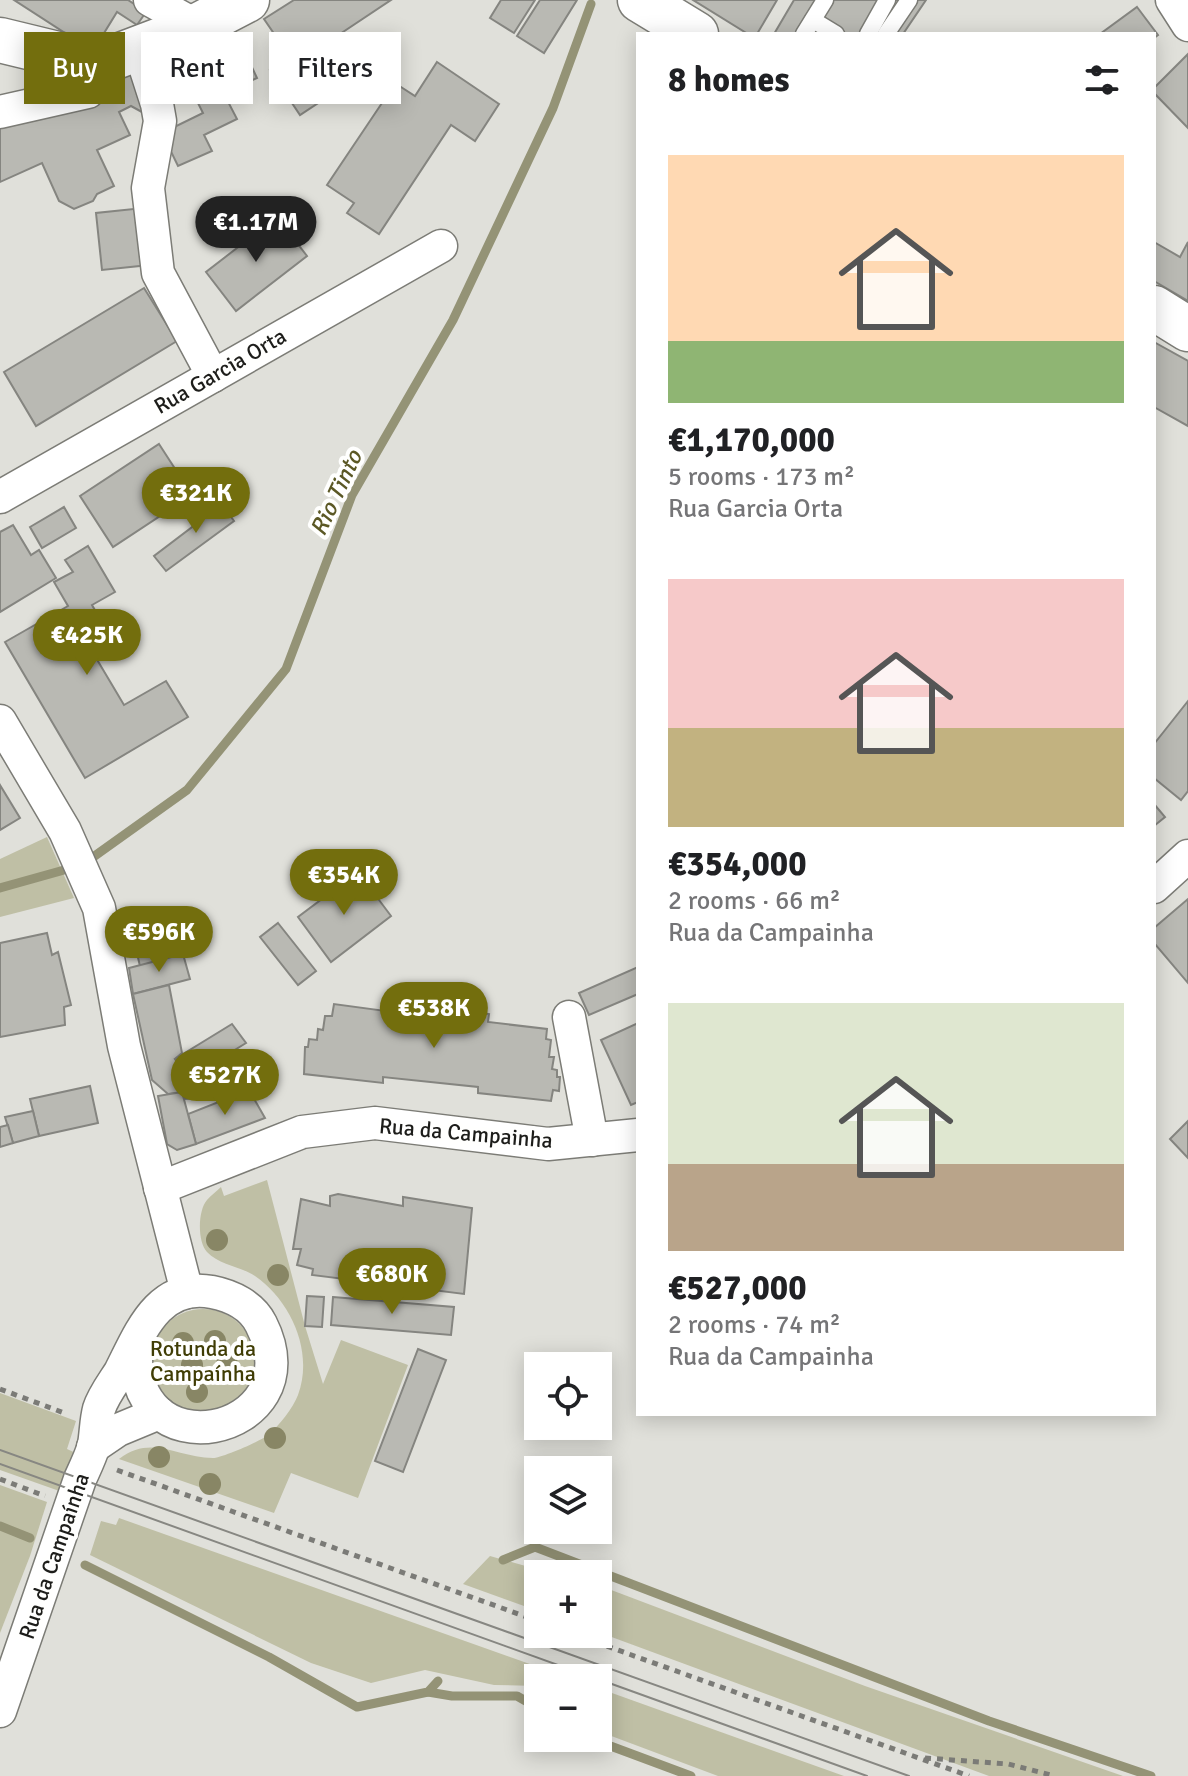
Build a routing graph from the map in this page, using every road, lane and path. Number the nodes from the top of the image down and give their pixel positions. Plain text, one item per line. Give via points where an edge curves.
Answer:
1 (150, 0) edge
2 (247, 0) edge
3 (640, 0) edge
4 (825, 0) edge
5 (887, 0) edge
6 (909, 0) edge
7 (1172, 0) edge
8 (1188, 25) edge
9 (197, 26) junction
10 (809, 27) edge
11 (693, 32) edge
12 (869, 32) edge
13 (887, 32) edge
14 (0, 40) edge
15 (24, 46) edge
16 (125, 53) joint
17 (35, 104) edge
18 (0, 112) edge
19 (441, 246) dead end
20 (1156, 309) edge
21 (1188, 329) edge
22 (213, 376) junction
23 (0, 497) edge
24 (0, 721) edge
25 (1188, 856) edge
26 (1156, 885) edge
27 (569, 1017) dead end
28 (636, 1135) edge
29 (592, 1140) junction
30 (160, 1188) junction
31 (187, 1292) junction
32 (137, 1339) junction
33 (0, 1389) edge
34 (159, 1413) junction
35 (93, 1447) junction
36 (524, 1616) edge
37 (612, 1648) edge
38 (0, 1711) edge
39 (916, 1757) junction
40 (969, 1776) edge
41 (1055, 1776) edge

1 - 9 street
2 - 9 street
3 - 11 street
4 - 10 lane
5 - 12 lane
6 - 13 lane
7 - 8 street
9 - 16 street
14 - 15 street
16 - 22 street via 160,121 148,188 158,273
17 - 18 street
19 - 22 street, Rua Garcia Orta
20 - 21 street
22 - 23 street, Rua Garcia Orta
24 - 30 street via 65,831 99,908 124,1046
25 - 26 street
27 - 29 street
28 - 29 street, Rua da Campainha
29 - 30 street, Rua da Campainha via 548,1144 375,1123 302,1132
30 - 31 street
31 - 32 street, Rua da Campaínha via 165,1302
31 - 34 street via 228,1295 249,1308 269,1342 272,1366 250,1411 230,1424 206,1429 180,1425
32 - 34 street via 137,1374 144,1395
32 - 35 street, Rua da Campaínha via 99,1407
33 - 35 path via 77,1418
34 - 35 street, Rua da Campaínha
35 - 36 path via 112,1455 106,1467
35 - 38 street, Rua da Campaínha
37 - 39 path
39 - 40 path
39 - 41 path via 1008,1764

